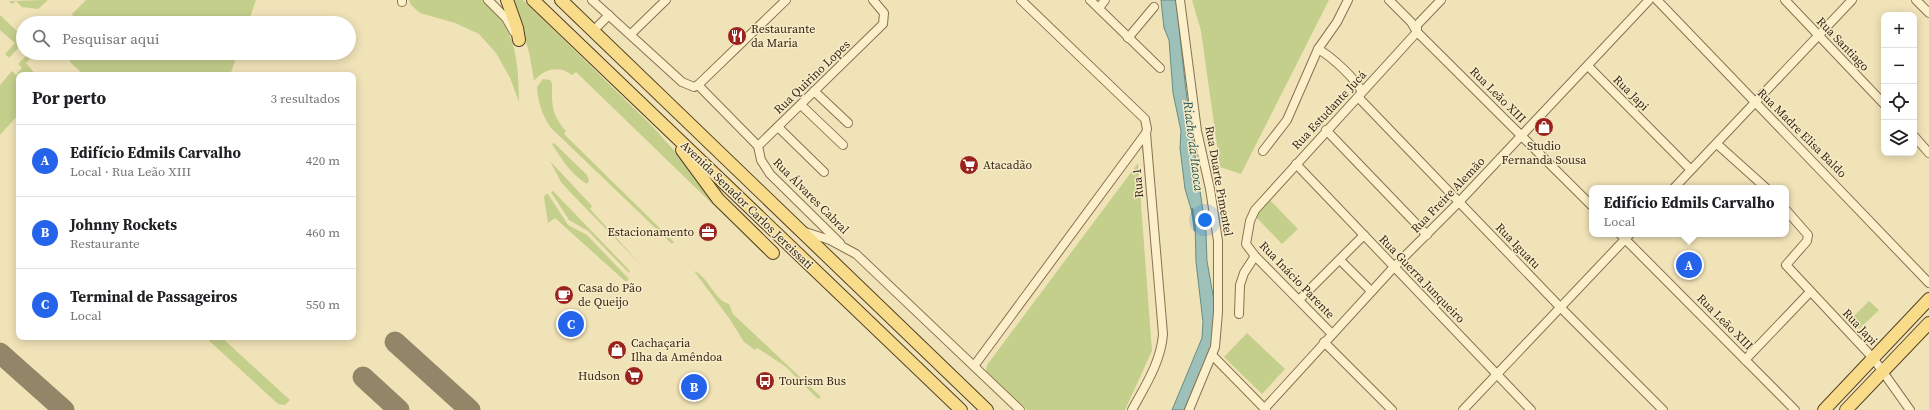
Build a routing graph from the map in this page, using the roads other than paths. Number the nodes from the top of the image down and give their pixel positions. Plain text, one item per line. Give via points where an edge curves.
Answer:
1 (488, 0) edge
2 (508, 0) edge
3 (533, 0) edge
4 (561, 0) edge
5 (592, 0) edge
6 (666, 0) edge
7 (786, 0) edge
8 (873, 0) edge
9 (1021, 0) edge
10 (1090, 0) edge
11 (1105, 0) edge
12 (1180, 0) edge
13 (1348, 0) edge
14 (1389, 0) edge
15 (1441, 0) edge
16 (1649, 0) edge
17 (1657, 0) edge
18 (1785, 0) edge
19 (1852, 0) edge
20 (1916, 0) edge
21 (1154, 7) dead end
22 (1099, 8) junction
23 (1929, 13) edge
24 (609, 15) junction
25 (593, 31) junction
26 (1417, 32) junction
27 (631, 34) junction
28 (1819, 36) junction
29 (1128, 38) junction
30 (519, 40) joint
31 (1318, 49) junction
32 (1588, 66) junction
33 (1160, 68) dead end
34 (698, 85) junction
35 (814, 91) junction
36 (1360, 94) junction
37 (1881, 101) edge
38 (1755, 103) junction
39 (801, 105) junction
40 (848, 123) dead end
41 (662, 124) junction
42 (778, 127) junction
43 (1326, 130) junction
44 (1146, 133) junction
45 (1522, 136) junction
46 (1917, 139) edge
47 (1717, 144) junction
48 (843, 145) dead end
49 (758, 146) junction
50 (1263, 151) dead end
51 (1929, 153) edge
52 (1296, 164) junction
53 (1691, 170) junction
54 (824, 172) dead end
55 (1677, 185) edge
56 (1763, 185) edge
57 (1459, 202) junction
58 (1589, 203) edge
59 (1789, 213) edge
60 (802, 230) junction
61 (1427, 235) junction
62 (1364, 236) junction
63 (1624, 237) edge
64 (1626, 237) edge
65 (1246, 244) joint
66 (845, 247) junction
67 (773, 253) dead end
68 (1255, 256) junction
69 (1340, 260) junction
70 (1394, 267) junction
71 (1929, 284) edge
72 (1372, 292) junction
73 (1810, 292) junction
74 (1929, 299) edge
75 (1299, 300) junction
76 (1561, 308) junction
77 (1239, 314) dead end
78 (1929, 323) edge
79 (1332, 334) junction
80 (1324, 342) junction
81 (1213, 356) junction
82 (1872, 358) junction
83 (1745, 360) junction
84 (974, 366) junction
85 (1882, 372) junction
86 (1497, 375) junction
87 (1265, 409) edge
88 (961, 410) edge
89 (987, 410) edge
90 (1020, 410) edge
91 (1132, 410) edge
92 (1189, 410) edge
93 (1392, 410) edge
94 (1463, 410) edge
95 (1531, 410) edge
96 (1663, 410) edge
97 (1795, 410) edge
98 (1824, 410) edge
99 (1846, 410) edge
100 (1910, 410) edge

1 - 30 street via 506,18
2 - 30 main road
3 - 41 main road, Avenida Senador Carlos Jereissati
4 - 25 main road, Avenida Senador Carlos Jereissati
5 - 24 street
6 - 27 street
7 - 34 street
8 - 35 street, Rua Quirino Lopes via 884,12 883,24
9 - 44 street, Rua 1 via 1145,119
10 - 22 street
11 - 22 street
12 - 81 street, Rua Duarte Pimentel via 1197,131 1218,241 1218,312
13 - 31 street
14 - 26 street, Rua Leão XIII via 1411,22
15 - 26 street, Rua Estudante Jucá via 1417,25
16 - 32 street, Rua Freire Alemão
17 - 38 street, Rua Madre Elisa Baldo
18 - 28 street, Rua Santiago
19 - 28 street
20 - 23 street
21 - 29 street
22 - 29 street
24 - 25 street
24 - 27 street
25 - 60 main road, Avenida Senador Carlos Jereissati
26 - 36 street, Rua Estudante Jucá
26 - 45 street, Rua Leão XIII
27 - 34 street via 682,82 694,87
28 - 37 street, Rua Santiago
28 - 38 street
29 - 33 street
31 - 36 street, Rua Iguatu via 1356,83
31 - 50 street via 1287,120
32 - 45 street, Rua Freire Alemão
32 - 53 street, Rua Japi
34 - 49 street, Rua Álvares Cabral
35 - 39 street, Rua Quirino Lopes
35 - 40 street
36 - 43 street, Rua Estudante Jucá
36 - 57 street, Rua Iguatu
38 - 47 street
38 - 71 street, Rua Madre Elisa Baldo
39 - 42 street, Rua Quirino Lopes
39 - 48 street
41 - 67 main road via 718,199
41 - 88 main road, Avenida Senador Carlos Jereissati
42 - 49 street, Rua Quirino Lopes
42 - 54 street
43 - 52 street, Rua Estudante Jucá
43 - 61 street
44 - 84 street
44 - 91 street, Rua 1 via 1163,334 1158,360
45 - 57 street, Rua Freire Alemão
45 - 58 street, Rua Leão XIII
46 - 51 street
47 - 53 street
47 - 56 street
49 - 66 street, Rua Álvares Cabral via 761,160 770,174
52 - 62 street, Rua Guerra Junqueiro
52 - 65 street, Rua Estudante Jucá via 1255,210 1250,221
53 - 55 street
57 - 61 street, Rua Freire Alemão
57 - 76 street, Rua Iguatu
59 - 73 street, Rua Japi via 1808,237 1786,265
60 - 66 street, Rua Álvares Cabral
60 - 89 main road, Avenida Senador Carlos Jereissati
61 - 70 street, Rua Freire Alemão
62 - 69 street
62 - 70 street, Rua Guerra Junqueiro
63 - 76 street
64 - 83 street, Rua Leão XIII
65 - 68 street, Rua Inácio Parente
66 - 84 street, Rua Álvares Cabral via 856,254
68 - 75 street, Rua Inácio Parente
68 - 77 street via 1240,285
69 - 72 street
69 - 75 street
70 - 72 street, Rua Freire Alemão
70 - 86 street, Rua Guerra Junqueiro
72 - 79 street, Rua Freire Alemão
73 - 82 street, Rua Japi
73 - 83 street
74 - 82 main road
75 - 79 street, Rua Inácio Parente
76 - 86 street
76 - 96 street, Rua Iguatu
78 - 85 main road
79 - 80 street, Rua Freire Alemão
80 - 87 street, Rua Freire Alemão
80 - 93 street
81 - 87 street
81 - 92 street, Rua Duarte Pimentel
82 - 85 street, Rua Japi
82 - 98 main road
83 - 97 street, Rua Leão XIII
84 - 90 street, Rua Álvares Cabral
85 - 99 main road
85 - 100 street, Rua Japi
86 - 94 street
86 - 95 street, Rua Guerra Junqueiro

